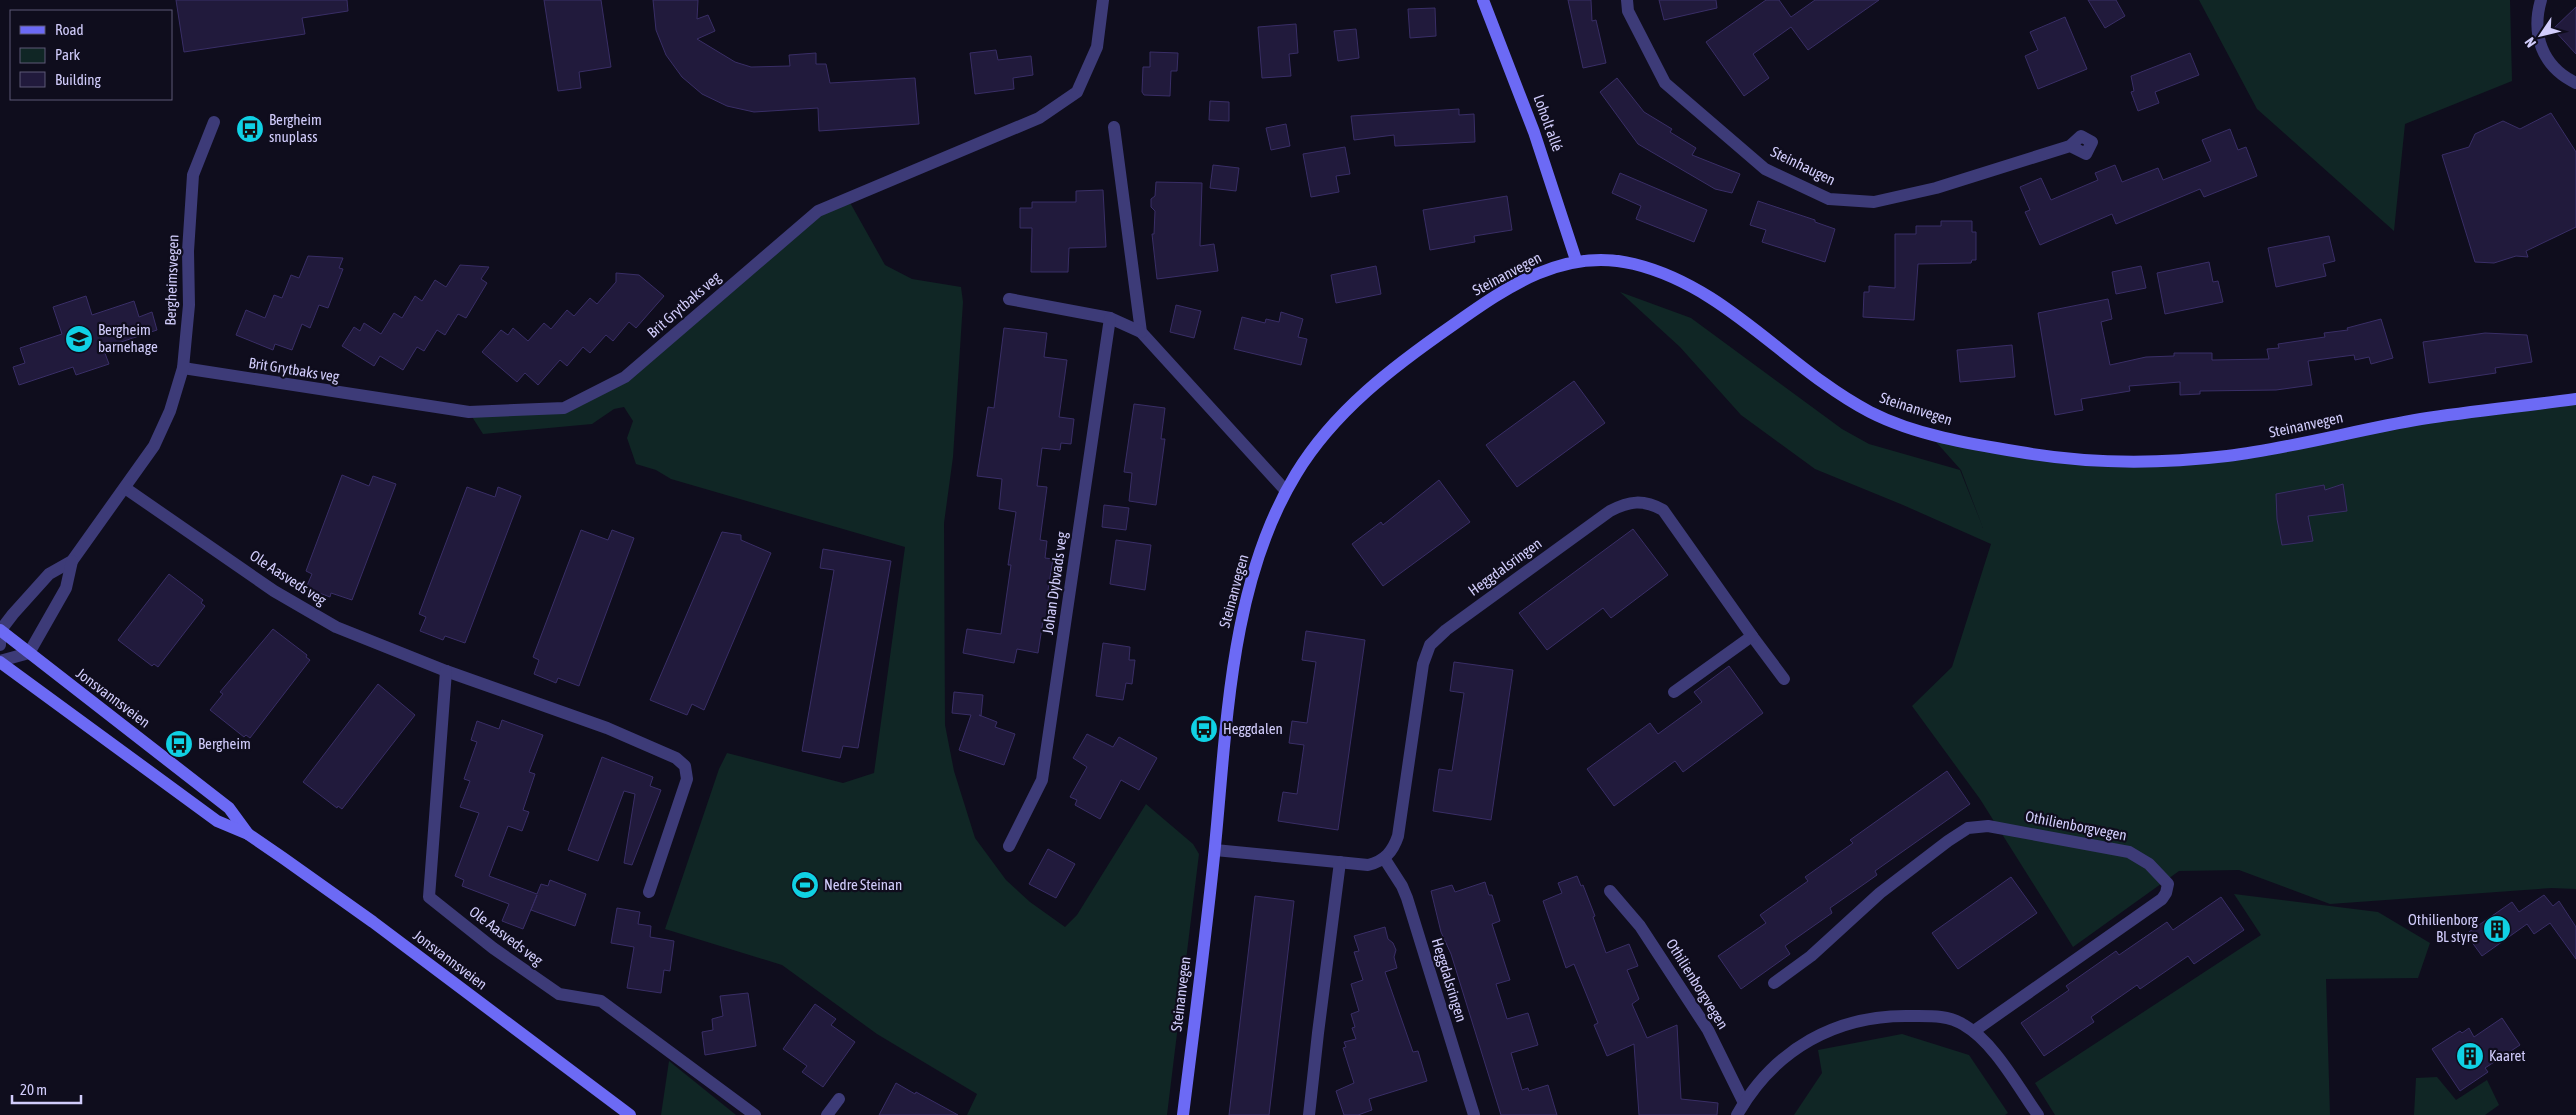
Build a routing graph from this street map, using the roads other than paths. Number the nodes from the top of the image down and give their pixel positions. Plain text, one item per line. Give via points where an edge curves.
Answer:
1 (1103, 0) edge
2 (1483, 0) edge
3 (1626, 0) edge
4 (2541, 0) edge
5 (2576, 83) edge
6 (214, 122) dead end
7 (1114, 127) dead end
8 (2070, 146) dead end
9 (1576, 260) junction
10 (1009, 299) dead end
11 (1110, 318) junction
12 (1141, 332) junction
13 (183, 368) junction
14 (2576, 399) edge
15 (124, 488) junction
16 (1286, 491) junction
17 (72, 561) junction
18 (0, 631) edge
19 (1752, 636) junction
20 (0, 645) edge
21 (29, 653) junction
22 (0, 662) edge
23 (446, 671) junction
24 (1784, 680) dead end
25 (1674, 692) dead end
26 (248, 834) junction
27 (1009, 846) dead end
28 (1214, 850) junction
29 (1384, 858) junction
30 (1340, 862) junction
31 (1610, 891) dead end
32 (649, 892) dead end
33 (1774, 983) dead end
34 (1974, 1031) junction
35 (839, 1099) dead end
36 (1744, 1103) junction
37 (630, 1115) edge
38 (756, 1115) edge
39 (827, 1115) edge
40 (1183, 1115) edge
41 (1310, 1115) edge
42 (1474, 1115) edge
43 (1737, 1115) edge
44 (2038, 1115) edge

1 - 13 street, Brit Grytbaks veg via 1097,47 1077,92 1039,118 818,211 625,377 564,408 469,412
2 - 9 main road, Loholt allé via 1534,132
3 - 8 street, Steinhaugen via 1628,12 1665,83 1765,169 1829,199 1874,202 1936,188
4 - 5 street via 2536,29 2538,43 2558,71
6 - 13 street, Bergheimsvegen via 192,175 189,305
7 - 12 street
9 - 14 main road, Steinanvegen via 1629,263 1704,292 1843,396 1896,423 1962,441 2060,458 2142,461 2229,456 2426,418
9 - 16 main road, Steinanvegen via 1534,275 1506,290 1387,373 1337,420
10 - 11 street
11 - 12 street
11 - 27 street, Johan Dybvads veg via 1042,780
12 - 16 street
13 - 15 street, Bergheimsvegen via 170,411 154,446
15 - 17 street, Bergheimsvegen
15 - 23 street, Ole Aasveds veg via 309,612 336,627
16 - 28 main road, Steinanvegen via 1269,531 1243,617 1232,676
17 - 18 street, Bergheimsvegen via 49,574
17 - 21 street, Bergheimsvegen via 66,588
18 - 20 street
18 - 21 main road, Jonsvannsveien
19 - 24 street, Heggdalsringen
19 - 25 street
19 - 29 street, Heggdalsringen via 1663,510 1653,504 1633,501 1610,511 1430,645 1423,664 1398,836 1394,848
21 - 22 street
21 - 26 main road, Jonsvannsveien via 229,808
22 - 26 main road, Jonsvannsveien via 217,822
23 - 32 street, Ole Aasveds veg via 607,728 676,758 685,766 687,780
23 - 38 street, Ole Aasveds veg via 429,897 558,994 601,1001
26 - 37 main road, Jonsvannsveien via 381,928
28 - 30 street
28 - 40 main road, Steinanvegen
29 - 30 street via 1368,864
29 - 42 street, Heggdalsringen via 1407,898
30 - 41 street
31 - 36 street, Othilienborgvegen via 1640,926 1703,1022
33 - 34 street, Othilienborgvegen via 1811,956 1880,893 1968,828 1988,826 2114,848 2138,856 2168,884 2162,899
34 - 36 street via 1956,1021 1936,1016 1877,1017 1838,1027 1804,1043 1779,1061
34 - 44 street via 1991,1049
35 - 39 street
36 - 43 street

